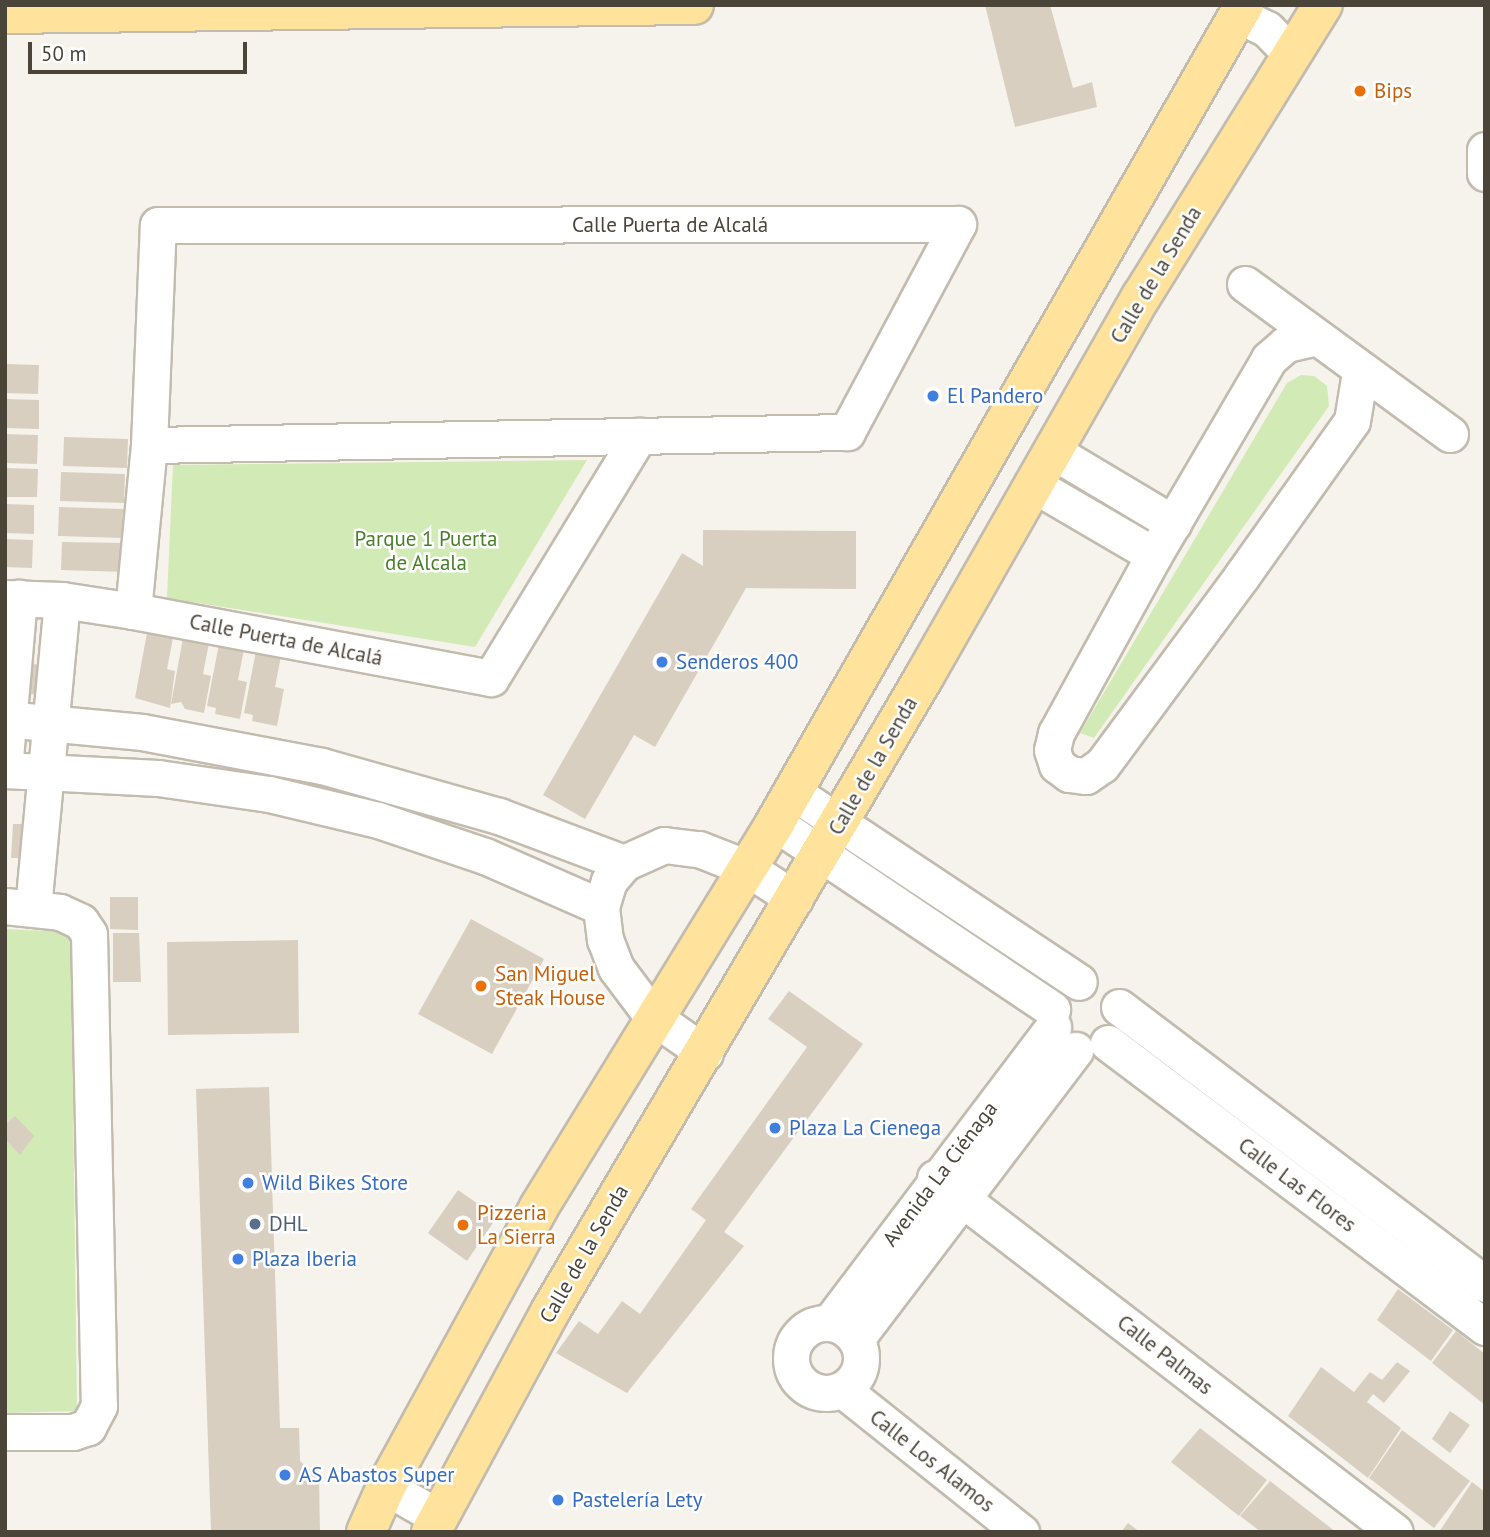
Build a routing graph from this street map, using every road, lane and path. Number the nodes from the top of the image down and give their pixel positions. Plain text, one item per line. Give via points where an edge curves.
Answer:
1 (694, 5) edge
2 (1323, 5) edge
3 (521, 6) edge
4 (1241, 10) edge
5 (5, 15) edge
6 (1290, 53) junction
7 (1485, 150) edge
8 (1485, 173) edge
9 (1245, 284) dead end
10 (1313, 338) junction
11 (1360, 372) junction
12 (1450, 434) dead end
13 (639, 436) junction
14 (149, 445) junction
15 (1054, 452) junction
16 (1034, 485) junction
17 (1173, 523) junction
18 (1154, 555) junction
19 (12, 598) edge
20 (62, 600) junction
21 (133, 611) junction
22 (7, 719) edge
23 (50, 723) junction
24 (5, 758) edge
25 (5, 770) edge
26 (46, 772) junction
27 (784, 807) junction
28 (499, 816) junction
29 (830, 839) junction
30 (485, 856) junction
31 (624, 863) junction
32 (747, 868) junction
33 (795, 899) junction
34 (19, 907) edge
35 (601, 907) junction
36 (1079, 982) junction
37 (1119, 1007) junction
38 (652, 1016) junction
39 (1072, 1032) junction
40 (705, 1053) junction
41 (935, 1178) junction
42 (962, 1200) junction
43 (1485, 1284) edge
44 (1485, 1327) edge
45 (843, 1331) junction
46 (843, 1390) junction
47 (5, 1432) edge
48 (386, 1486) junction
49 (434, 1524) edge
50 (366, 1532) edge
51 (1021, 1532) edge
52 (1395, 1532) edge

1 - 3 main road
2 - 6 main road, Calle de la Senda
3 - 5 main road
4 - 6 street via 1268,29
4 - 27 main road
6 - 15 main road, Calle de la Senda via 1140,297
7 - 8 street
9 - 10 street
10 - 11 street
10 - 17 street via 1286,344 1269,359
11 - 12 street
11 - 18 street via 1352,421 1241,577 1102,765 1086,776 1069,774 1057,765 1052,750 1056,733
13 - 14 street, Calle Puerta de Alcalá
13 - 14 street, Calle Puerta de Alcalá via 847,432 958,224 158,225
13 - 21 street, Calle Puerta de Alcalá via 491,678
14 - 21 street, Calle Puerta de Alcalá
15 - 16 main road, Calle de la Senda
15 - 17 street
16 - 18 street
16 - 29 main road, Calle de la Senda
17 - 18 street
19 - 20 street, Calle Puerta de Alcalá
19 - 22 street, Calle Puerta de Alcalá
20 - 21 street, Calle Puerta de Alcalá
20 - 23 street
22 - 23 street
22 - 24 street, Calle Puerta de Alcalá
23 - 26 street
23 - 28 street via 258,752 411,788
25 - 26 street
26 - 30 street via 158,778 269,794 378,820
26 - 34 street
27 - 29 street, Calle Las Flores
27 - 32 main road
28 - 30 street
28 - 31 street
29 - 33 main road, Calle de la Senda
29 - 36 street, Calle Las Flores
29 - 39 street, Calle Las Flores
30 - 35 street
31 - 32 street via 664,845 699,849
31 - 35 street via 608,881
32 - 33 street
32 - 38 main road
33 - 40 main road, Calle de la Senda
34 - 47 street via 71,916 89,934 99,1406 89,1427 73,1432
35 - 38 street via 605,940 616,968
36 - 37 street, Calle Las Flores via 1108,990
36 - 39 street via 1057,997
37 - 39 street via 1119,1027
37 - 43 street, Calle Las Flores
38 - 40 street
38 - 48 main road via 539,1207
39 - 41 street, Avenida La Ciénaga
39 - 42 street, Avenida La Ciénaga
39 - 44 street, Calle Las Flores
40 - 49 main road, Calle de la Senda via 551,1310
41 - 42 street, Calle Palmas
41 - 45 street, Avenida La Ciénaga
42 - 45 street, Avenida La Ciénaga
42 - 52 street, Calle Palmas
45 - 46 street via 860,1367
45 - 46 street, Avenida La Ciénaga via 804,1329 790,1352 791,1365 805,1387 817,1393
46 - 51 street, Calle Los Alamos
48 - 49 street
48 - 50 main road

